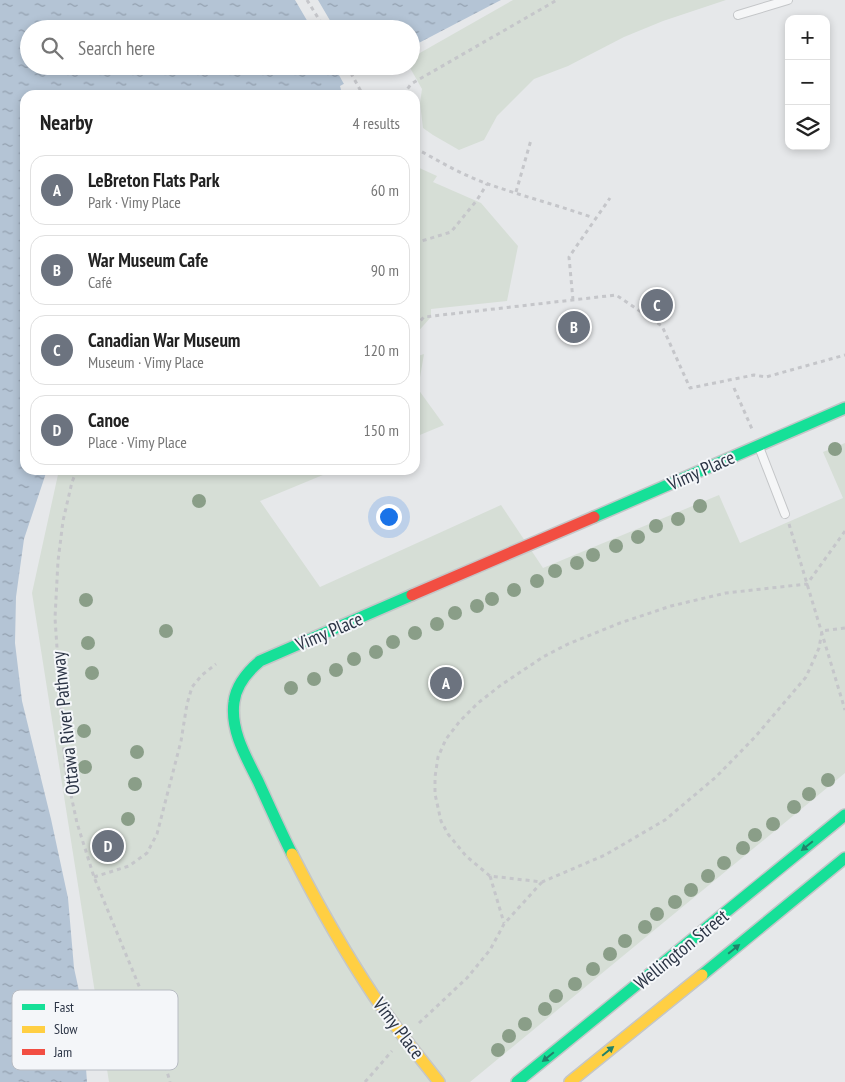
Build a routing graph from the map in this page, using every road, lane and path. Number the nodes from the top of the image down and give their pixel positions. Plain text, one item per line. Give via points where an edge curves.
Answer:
1 (308, 0) edge
2 (557, 0) edge
3 (788, 0) edge
4 (738, 15) dead end
5 (320, 20) edge
6 (352, 75) edge
7 (360, 90) edge
8 (406, 90) edge
9 (531, 140) dead end
10 (420, 151) edge
11 (487, 184) junction
12 (516, 192) junction
13 (610, 198) dead end
14 (591, 217) dead end
15 (420, 241) edge
16 (572, 300) junction
17 (420, 321) edge
18 (845, 356) edge
19 (734, 388) dead end
20 (845, 408) edge
21 (759, 445) junction
22 (75, 475) edge
23 (785, 514) joint
24 (845, 531) edge
25 (808, 584) junction
26 (845, 628) edge
27 (822, 630) junction
28 (216, 664) dead end
29 (845, 710) edge
30 (845, 816) edge
31 (845, 858) edge
32 (490, 876) junction
33 (94, 877) junction
34 (542, 882) junction
35 (504, 924) junction
36 (141, 990) edge
37 (405, 1036) junction
38 (365, 1082) edge
39 (439, 1082) edge
40 (517, 1082) edge
41 (570, 1082) edge

1 - 5 path
2 - 8 path via 411,84
3 - 4 lane
6 - 7 path
9 - 12 path
10 - 11 path
11 - 12 path
11 - 15 path via 451,232
12 - 14 path
13 - 16 path via 569,257
16 - 17 path via 424,317
16 - 18 path via 616,295 662,326 690,388 754,375 766,377
19 - 21 path
20 - 21 main road, Vimy Place
21 - 23 lane
21 - 37 main road, Vimy Place via 260,661 241,681 233,706 237,732 286,844 345,948 376,998
22 - 33 path, Ottawa River Pathway via 58,560 55,618 66,766 76,823
23 - 25 path
24 - 25 path
25 - 27 path
25 - 32 path via 726,593 620,623 542,657 478,703 446,739 438,757 435,794 441,821 456,845
26 - 27 path
27 - 29 path
27 - 34 path via 819,648 806,677 716,777 644,834
28 - 33 path via 192,687 157,834 147,853 129,866
30 -> 40 main road, Wellington Street
41 -> 31 main road, Wellington Street
32 - 34 path
32 - 35 path
33 - 36 path, Ottawa River Pathway
34 - 35 path
35 - 37 path via 490,950 467,978
37 - 38 path
37 - 39 main road, Vimy Place

